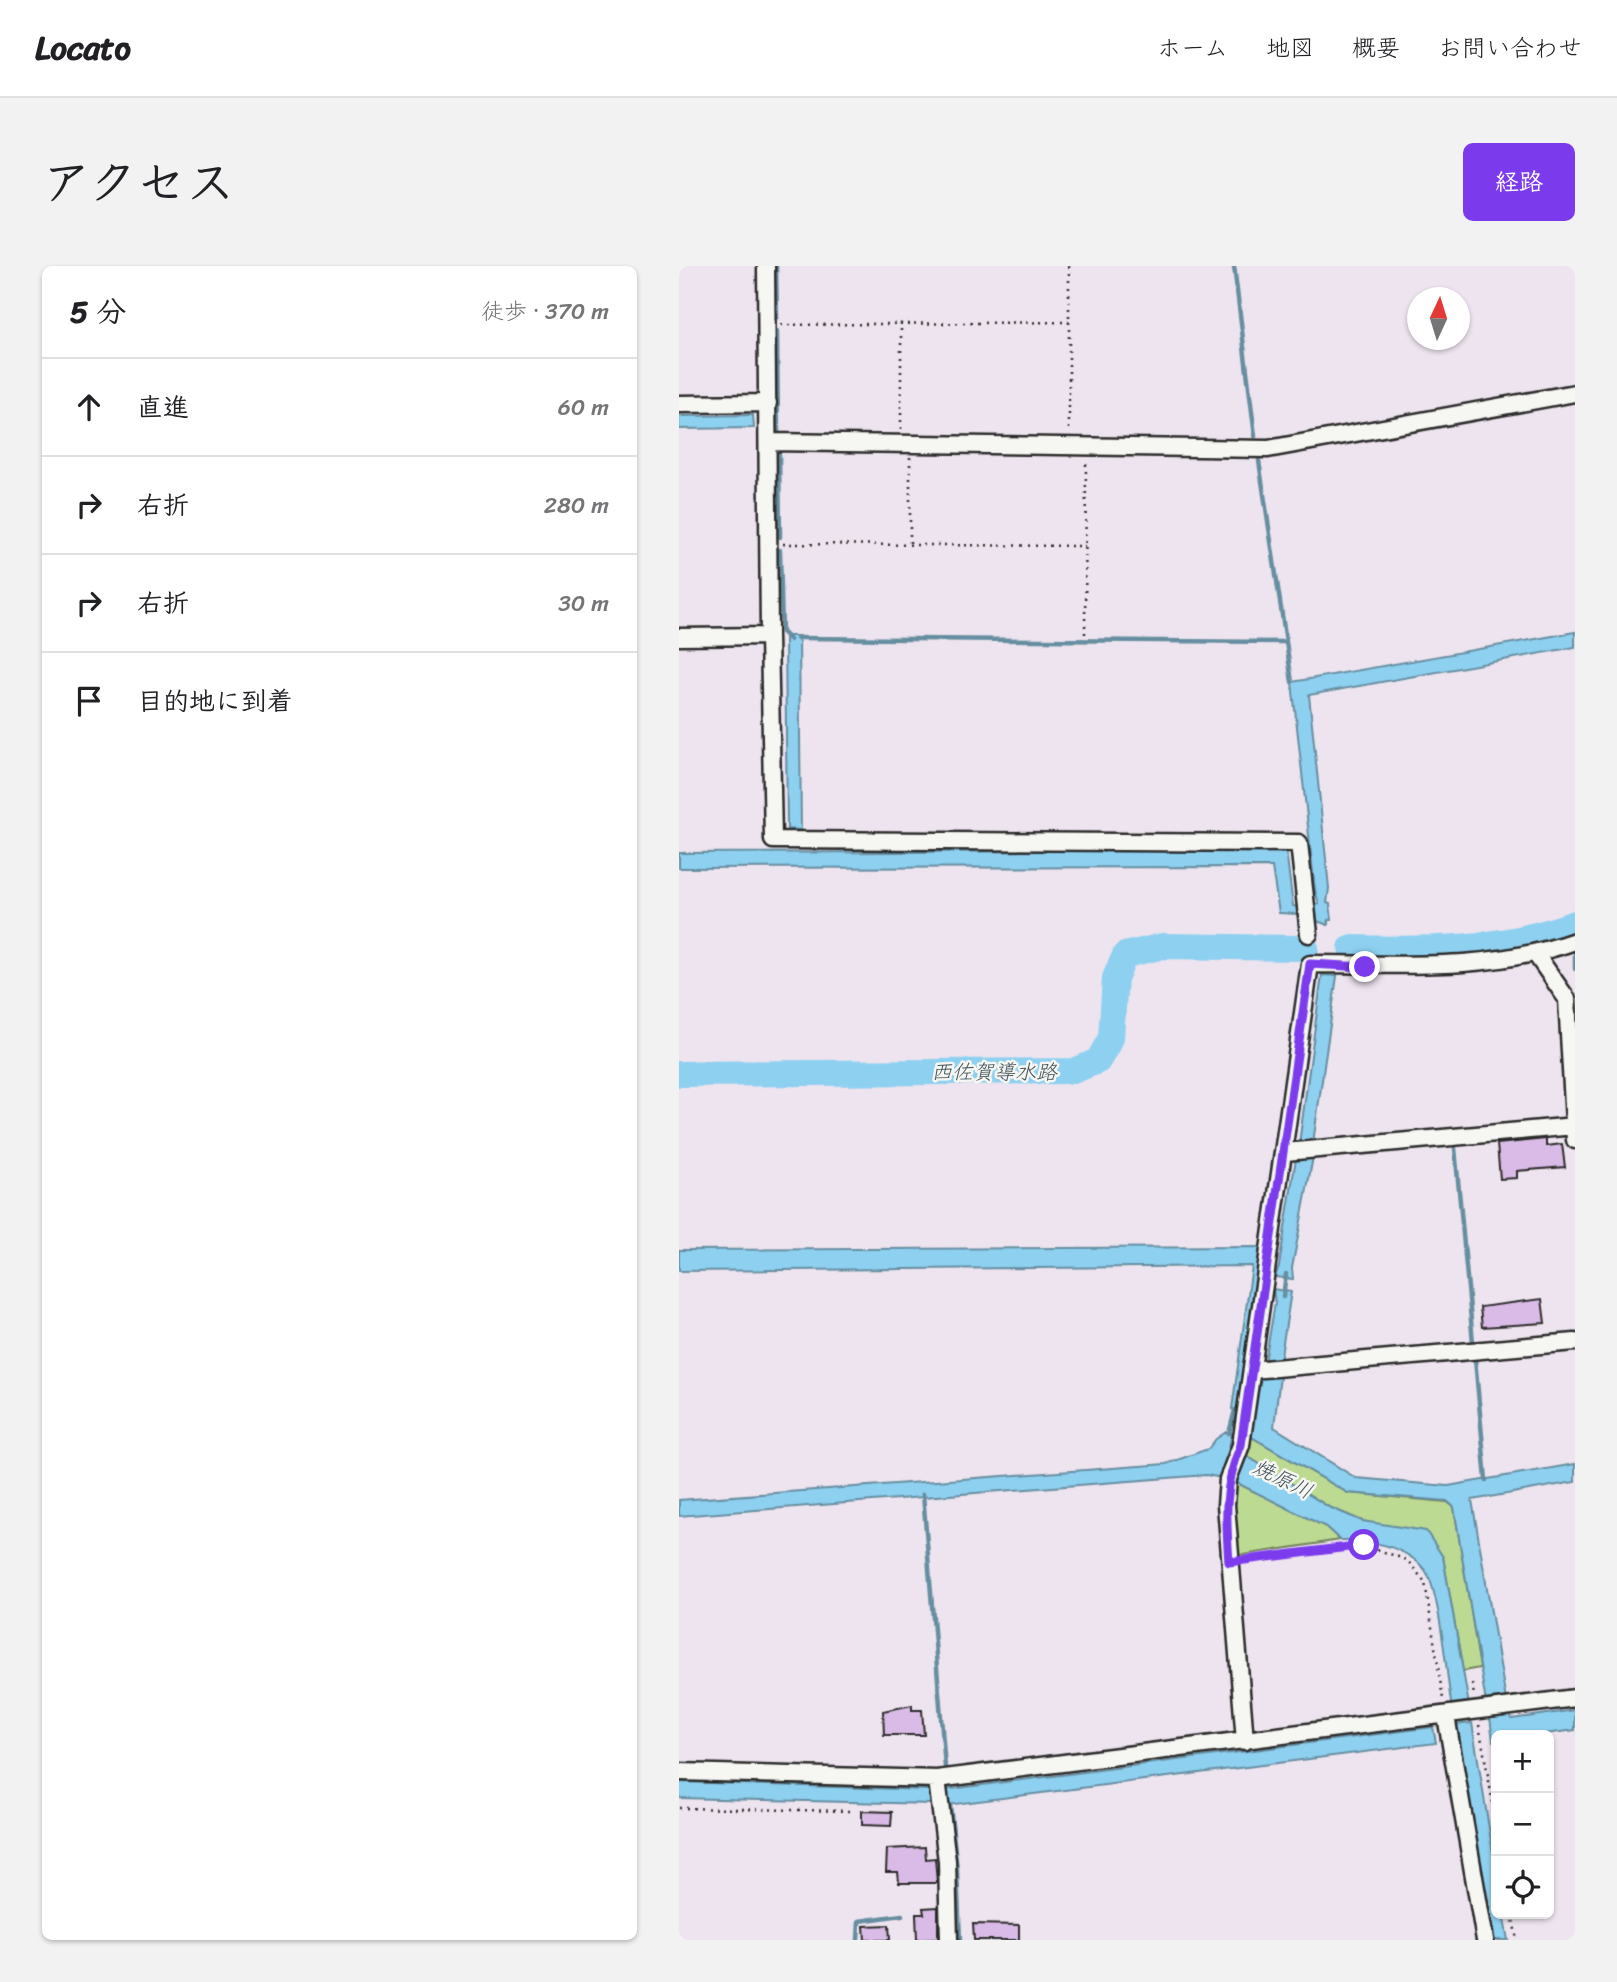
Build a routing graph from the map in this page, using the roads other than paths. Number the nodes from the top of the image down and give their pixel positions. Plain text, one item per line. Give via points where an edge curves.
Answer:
1 (766, 266) edge
2 (1575, 393) edge
3 (768, 403) junction
4 (679, 404) edge
5 (769, 442) junction
6 (769, 636) junction
7 (679, 637) edge
8 (1309, 934) dead end
9 (1575, 941) edge
10 (1535, 953) junction
11 (1575, 1131) edge
12 (1298, 1151) junction
13 (1575, 1342) edge
14 (1265, 1369) junction
15 (1575, 1698) edge
16 (1445, 1716) junction
17 (1245, 1741) junction
18 (679, 1772) edge
19 (937, 1779) junction
20 (949, 1940) edge
21 (1485, 1940) edge

1 - 3 street
2 - 5 street via 1268,449
3 - 4 street
3 - 5 street
5 - 6 street
6 - 7 street
6 - 8 street via 773,840 1300,842
9 - 10 street
10 - 11 street via 1567,999
10 - 12 street via 1458,965 1310,964
11 - 12 street
12 - 14 street
13 - 14 street
14 - 17 street via 1229,1473 1229,1562
15 - 16 street
16 - 17 street
16 - 21 street
17 - 19 street
18 - 19 street
19 - 20 street via 947,1861

